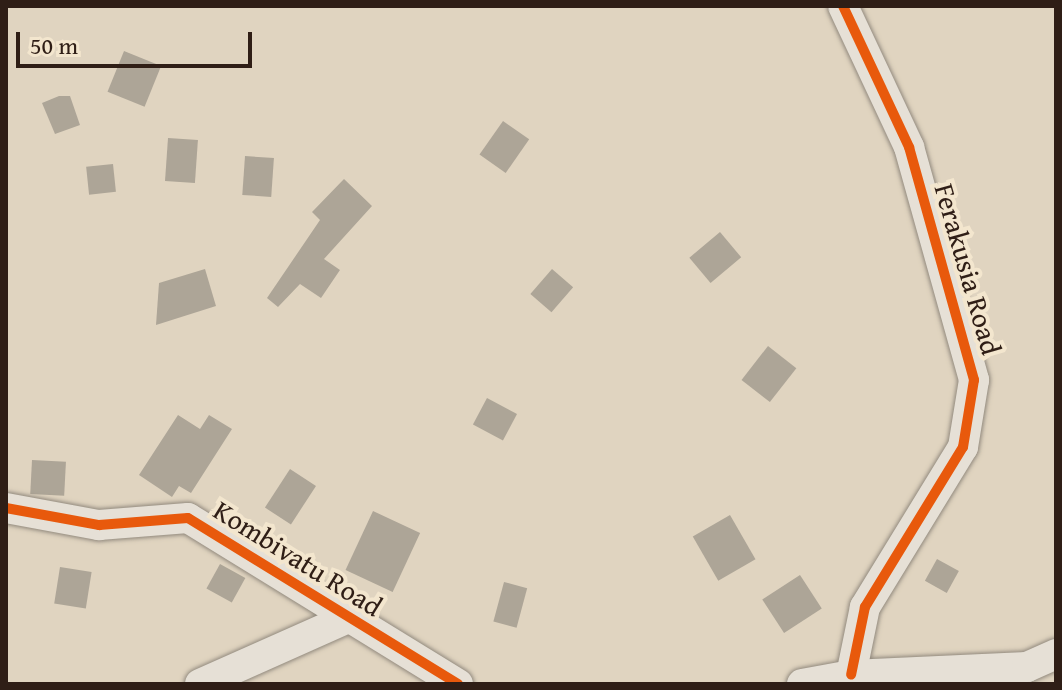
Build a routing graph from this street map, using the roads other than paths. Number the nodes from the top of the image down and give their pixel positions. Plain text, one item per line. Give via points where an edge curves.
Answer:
1 (843, 6) edge
2 (6, 508) edge
3 (348, 618) junction
4 (1056, 654) edge
5 (851, 675) junction
6 (200, 684) edge
7 (458, 684) edge
8 (802, 684) edge

1 - 5 street, Ferakusia Road via 909,147 974,380 963,447 865,607
2 - 3 street, Kombivatu Road via 99,525 188,518
3 - 6 street
3 - 7 street, Kombivatu Road
4 - 5 street via 1027,667
5 - 8 street

